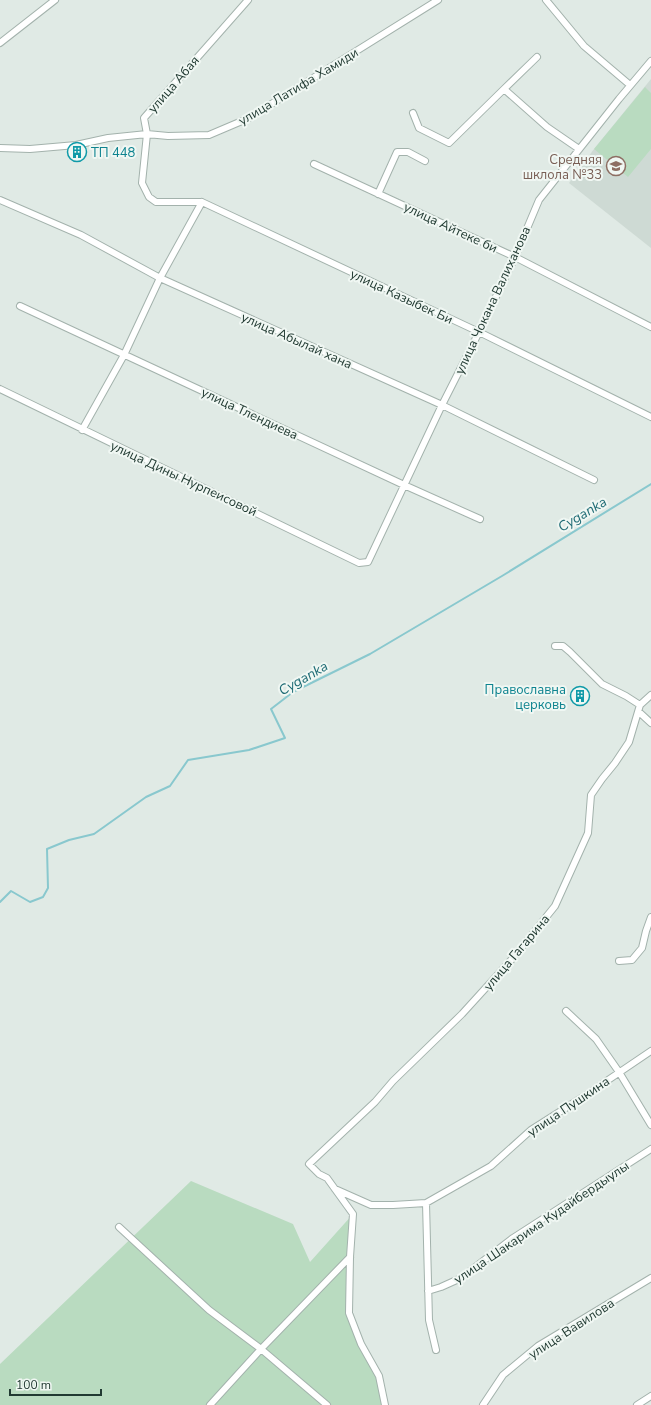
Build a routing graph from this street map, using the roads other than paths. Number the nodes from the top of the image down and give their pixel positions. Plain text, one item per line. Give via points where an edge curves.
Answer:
1 (55, 0) edge
2 (248, 0) edge
3 (438, 0) edge
4 (546, 0) edge
5 (0, 43) edge
6 (537, 57) dead end
7 (651, 61) edge
8 (630, 85) junction
9 (504, 89) junction
10 (413, 113) dead end
11 (147, 134) junction
12 (0, 148) edge
13 (579, 149) junction
14 (426, 161) dead end
15 (314, 164) dead end
16 (378, 194) junction
17 (0, 200) edge
18 (202, 202) junction
19 (515, 257) junction
20 (160, 278) junction
21 (20, 306) dead end
22 (651, 327) edge
23 (479, 332) junction
24 (124, 355) junction
25 (0, 389) edge
26 (442, 405) junction
27 (651, 417) edge
28 (82, 430) junction
29 (594, 480) dead end
30 (404, 485) junction
31 (480, 519) dead end
32 (368, 562) joint
33 (555, 646) dead end
34 (651, 695) edge
35 (640, 705) junction
36 (638, 712) junction
37 (651, 723) edge
38 (651, 917) edge
39 (619, 961) dead end
40 (566, 1012) dead end
41 (651, 1051) edge
42 (619, 1072) junction
43 (651, 1125) edge
44 (651, 1149) edge
45 (334, 1188) junction
46 (426, 1203) junction
47 (119, 1227) dead end
48 (350, 1257) junction
49 (651, 1278) edge
50 (428, 1290) junction
51 (261, 1349) junction
52 (436, 1350) dead end
53 (651, 1396) edge
54 (210, 1405) edge
55 (327, 1405) edge
56 (385, 1405) edge
57 (483, 1405) edge
58 (637, 1405) edge

1 - 5 street
2 - 11 street, улица Абая via 144,118
3 - 11 street, улица Латифа Хамиди via 249,118 209,135
4 - 8 street via 584,46
6 - 9 street
7 - 8 street, улица Чокана Валиханова
8 - 13 street, улица Чокана Валиханова
9 - 10 street via 449,143 419,128
9 - 13 street via 547,127
11 - 12 street via 108,138 76,145 30,149
11 - 18 street, улица Казыбек Би via 142,183 149,197 156,202
13 - 19 street, улица Чокана Валиханова via 539,200
14 - 16 street via 408,152 397,152
15 - 16 street, улица Айтеке би
16 - 19 street, улица Айтеке би
17 - 20 street, улица Абылай хана via 81,236
18 - 20 street
18 - 23 street, улица Казыбек Би
19 - 22 street, улица Айтеке би
19 - 23 street, улица Чокана Валиханова
20 - 24 street
20 - 26 street, улица Абылай хана
21 - 24 street, улица Тлендиева
23 - 26 street, улица Чокана Валиханова
23 - 27 street, улица Казыбек Би
24 - 28 street
24 - 30 street, улица Тлендиева
25 - 28 street, улица Дины Нурпеисовой
26 - 29 street, улица Абылай хана
26 - 30 street, улица Чокана Валиханова
28 - 32 street, улица Дины Нурпеисовой via 359,563
30 - 31 street, улица Тлендиева
30 - 32 street, улица Чокана Валиханова
33 - 35 street via 563,646 602,684
34 - 35 street
35 - 36 street, улица Гагарина
36 - 37 street
36 - 45 street, улица Гагарина via 629,742 591,795 588,833 555,906 514,958 462,1014 309,1164 327,1178
38 - 39 street via 642,948 632,960
40 - 42 street via 596,1039
41 - 42 street, улица Пушкина
42 - 43 street
42 - 46 street, улица Пушкина via 531,1130 491,1166
44 - 50 street, улица Шакарима Кудайбердыулы via 513,1238 461,1278
45 - 46 street, улица Пушкина via 371,1205
45 - 48 street via 353,1214
46 - 50 street
47 - 51 street via 209,1310
48 - 51 street
48 - 56 street via 348,1313 361,1344 379,1376
49 - 57 street, улица Вавилова via 538,1346 504,1375
50 - 52 street via 429,1320
51 - 54 street
51 - 55 street
53 - 58 street

